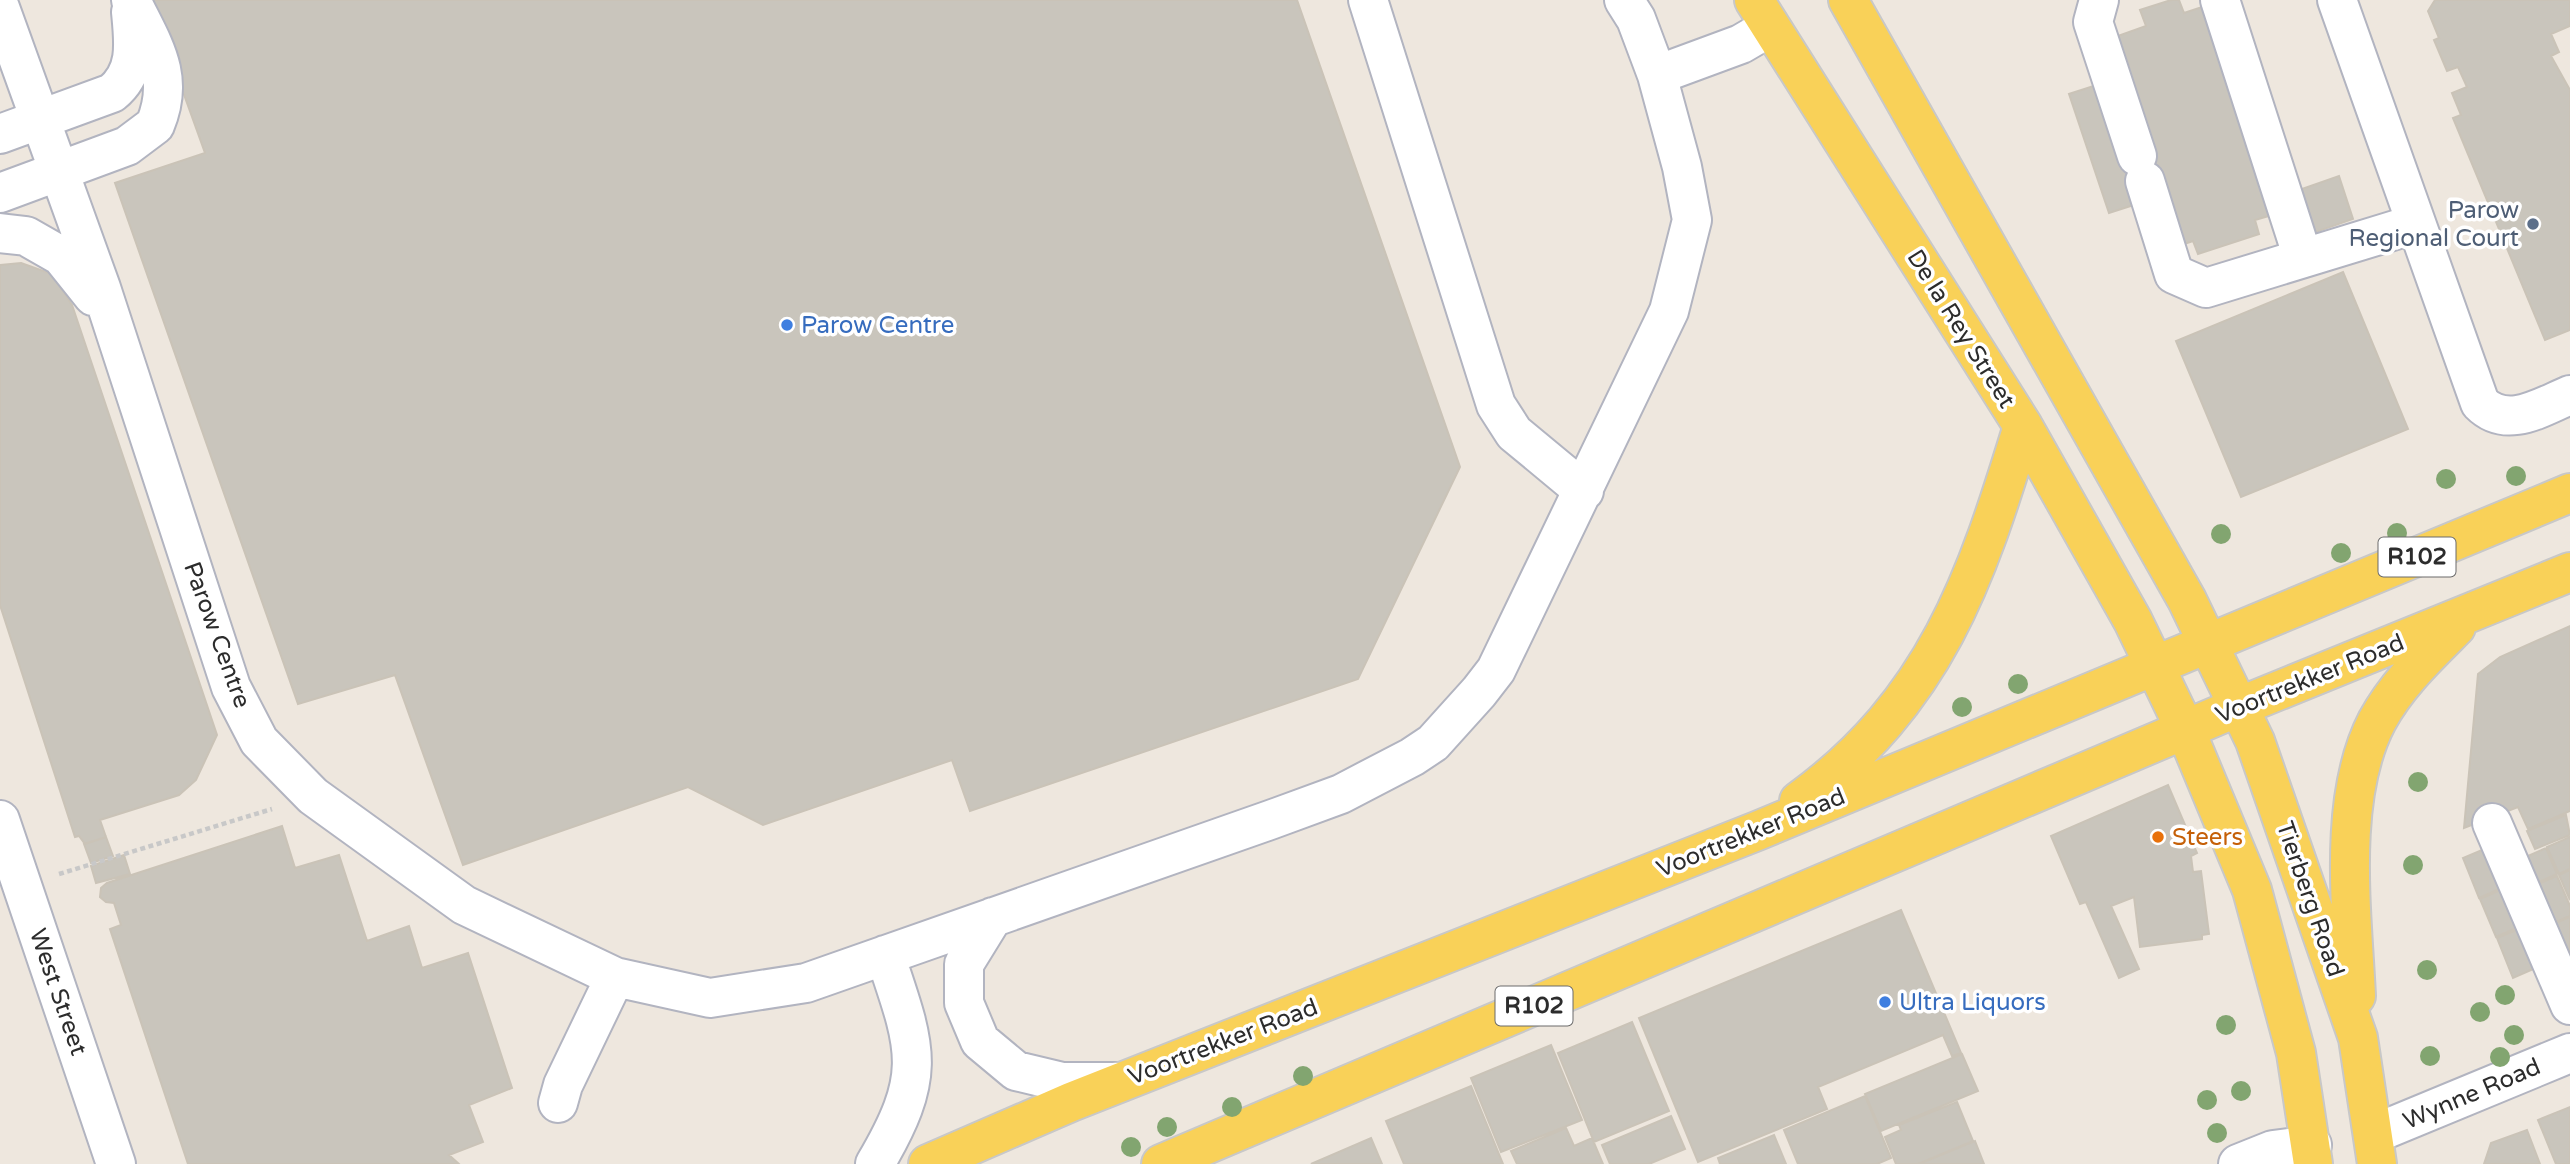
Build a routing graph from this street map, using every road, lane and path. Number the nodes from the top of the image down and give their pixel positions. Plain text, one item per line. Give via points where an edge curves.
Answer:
1 (131, 0) edge
2 (1368, 0) edge
3 (1624, 0) edge
4 (1848, 0) edge
5 (2099, 0) edge
6 (2220, 0) edge
7 (2337, 0) edge
8 (0, 8) edge
9 (1769, 9) edge
10 (1657, 75) junction
11 (40, 120) junction
12 (0, 134) edge
13 (58, 172) junction
14 (0, 193) edge
15 (2414, 223) junction
16 (0, 233) edge
17 (2303, 258) junction
18 (108, 309) junction
19 (2570, 395) edge
20 (2023, 426) junction
21 (1584, 491) junction
22 (2570, 493) edge
23 (2570, 572) edge
24 (2467, 615) junction
25 (2208, 644) junction
26 (2155, 666) junction
27 (2238, 707) junction
28 (2185, 729) junction
29 (313, 796) junction
30 (0, 820) edge
31 (2492, 823) dead end
32 (1757, 831) junction
33 (22, 885) junction
34 (993, 917) junction
35 (885, 955) junction
36 (830, 974) junction
37 (615, 977) junction
38 (2570, 1005) edge
39 (906, 1018) junction
40 (2357, 1038) junction
41 (2570, 1054) edge
42 (1120, 1082) junction
43 (558, 1103) dead end
44 (2375, 1149) edge
45 (2313, 1154) edge
46 (116, 1164) edge
47 (875, 1164) edge
48 (928, 1164) edge
49 (1161, 1164) edge
50 (2238, 1164) edge

1 - 11 street via 133,55 122,84 112,93
1 - 13 street via 162,62 164,85 155,125 127,146
2 - 21 street via 1501,415 1521,440
3 - 10 street, Parow Centre
4 - 25 main road
5 - 17 street via 2093,22 2174,274 2206,288
6 - 17 street
7 - 15 street
8 - 11 street, Parow Centre
9 - 10 street via 1741,44
9 - 20 main road, De la Rey Street
10 - 21 street, Parow Centre via 1692,219 1669,311
11 - 12 street
11 - 13 street, Parow Centre
13 - 14 street
13 - 18 street, Parow Centre
15 - 17 street
15 - 19 street via 2480,403 2503,417 2519,416
16 - 18 street via 26,236 61,256
18 - 29 street, Parow Centre via 230,687 259,741
20 - 26 main road, De la Rey Street
20 - 32 main road via 1971,578 1919,680 1846,761
21 - 34 street, Parow Centre via 1496,670 1433,743 1341,794
22 - 25 main road, Voortrekker Road / R102
23 - 24 main road, Voortrekker Road / R102
24 - 27 main road, Voortrekker Road / R102
24 - 40 main road via 2401,685 2377,721 2361,760 2354,803 2351,887
25 - 26 main road, Voortrekker Road / R102
25 - 27 main road, Tierberg Road
26 - 28 main road
26 - 32 main road, Voortrekker Road / R102
27 - 28 main road, Voortrekker Road / R102
27 - 40 main road, Tierberg Road via 2275,797
28 - 45 main road via 2252,890 2296,1053
28 - 49 main road, Voortrekker Road / R102
29 - 33 path
29 - 37 street, Parow Centre via 464,905
30 - 33 street, West Street
31 - 38 street
32 - 42 main road, Voortrekker Road / R102
33 - 46 street, West Street
34 - 35 street, Parow Centre
34 - 42 street via 964,964 964,1003 979,1041 1016,1071 1062,1082
35 - 36 street, Parow Centre
35 - 39 street
36 - 37 street, Parow Centre via 710,998
36 - 39 street via 873,991
37 - 43 street
39 - 47 street via 914,1058 907,1101
40 - 44 main road, Tierberg Road
41 - 44 street, Wynne Road
42 - 48 main road, Voortrekker Road / R102
45 - 50 street via 2273,1150

